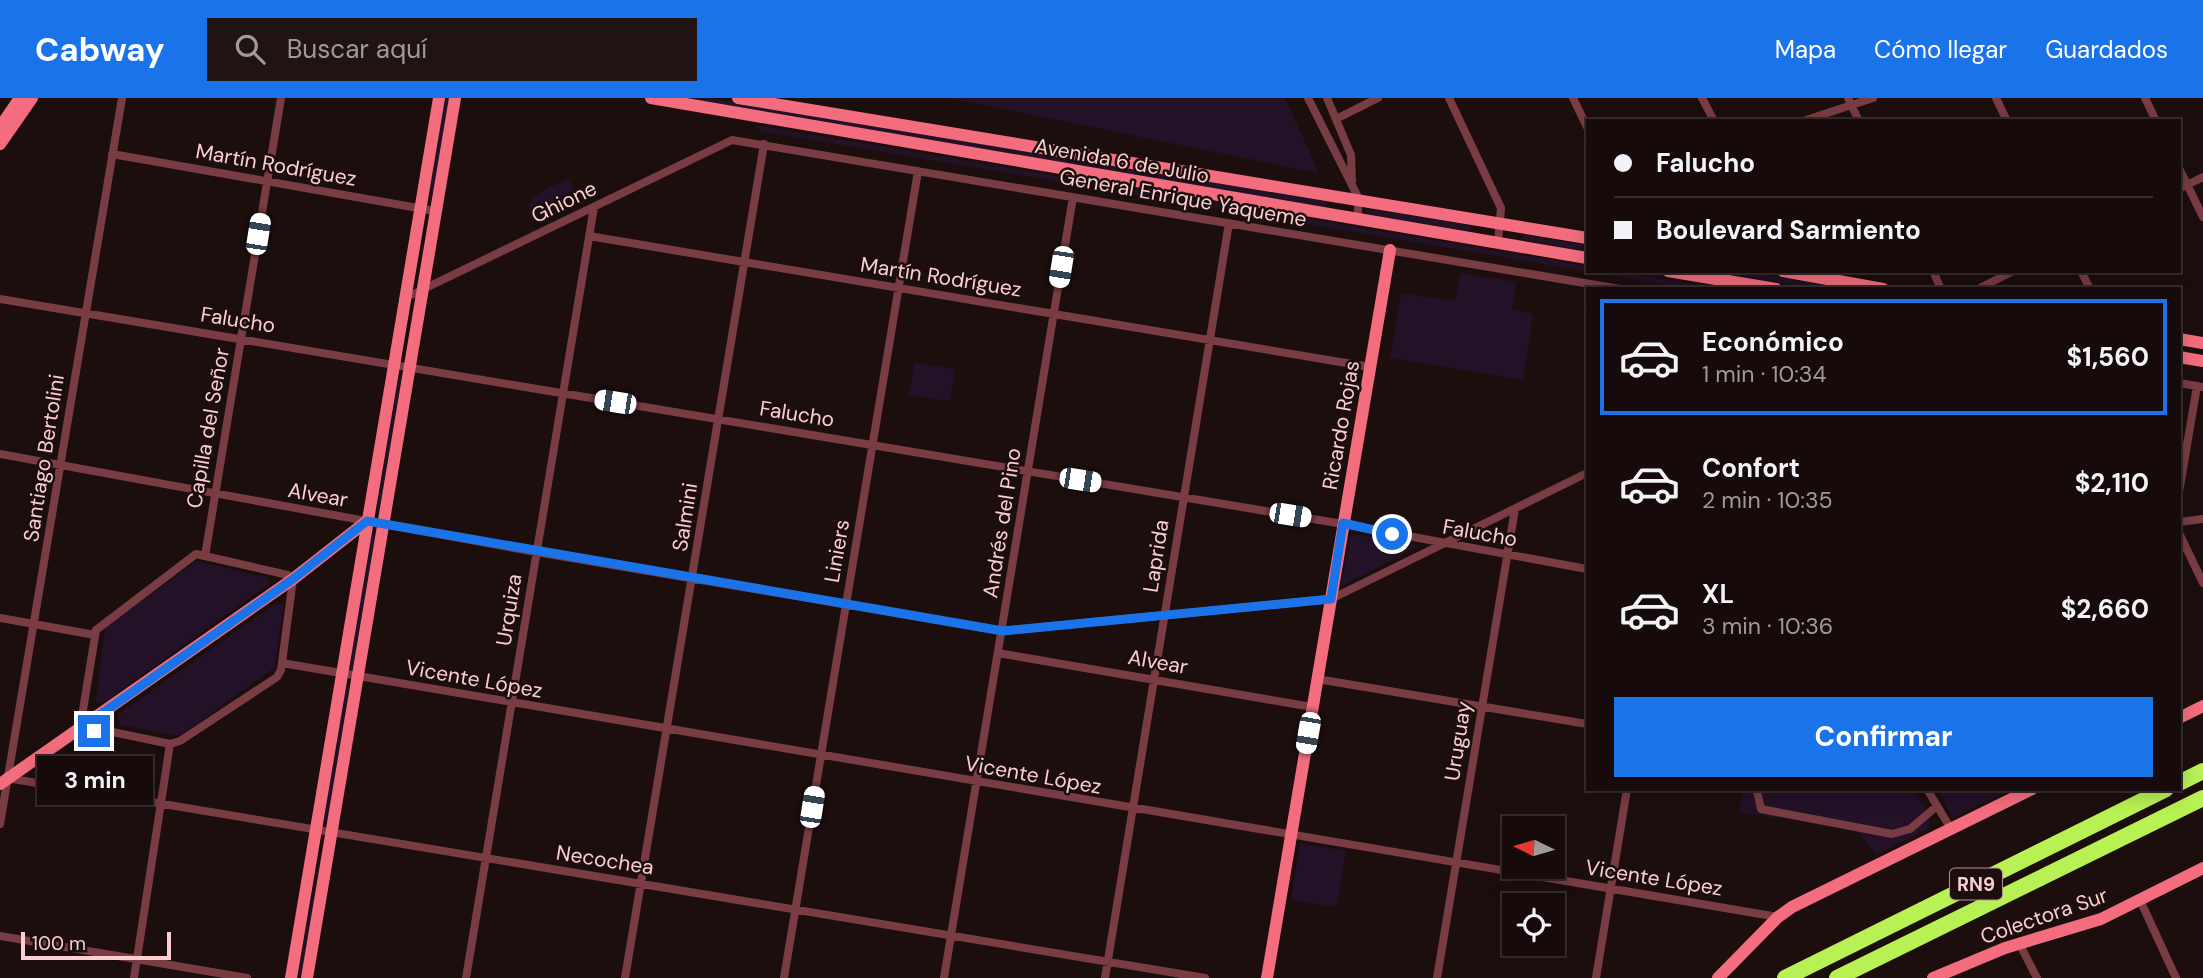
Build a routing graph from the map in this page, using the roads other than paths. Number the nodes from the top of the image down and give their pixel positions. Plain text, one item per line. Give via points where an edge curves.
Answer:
1 (20, 98) edge
2 (32, 98) edge
3 (121, 98) edge
4 (281, 98) edge
5 (439, 98) edge
6 (455, 98) edge
7 (651, 98) edge
8 (738, 98) edge
9 (1308, 98) edge
10 (1327, 98) edge
11 (1378, 98) edge
12 (1449, 98) edge
13 (1573, 98) edge
14 (1702, 98) edge
15 (1873, 98) edge
16 (1996, 98) edge
17 (2145, 98) edge
18 (1850, 101) edge
19 (1338, 118) junction
20 (1713, 119) edge
21 (1807, 119) edge
22 (1859, 119) edge
23 (2006, 119) edge
24 (2155, 119) edge
25 (1586, 125) edge
26 (0, 127) edge
27 (741, 141) joint
28 (0, 144) edge
29 (764, 144) junction
30 (112, 154) junction
31 (918, 171) junction
32 (2203, 177) edge
33 (267, 181) junction
34 (2183, 187) edge
35 (1356, 193) junction
36 (1073, 197) junction
37 (594, 207) junction
38 (418, 208) junction
39 (435, 211) junction
40 (2203, 217) edge
41 (1357, 219) junction
42 (1229, 223) junction
43 (1502, 224) junction
44 (589, 236) junction
45 (1586, 238) edge
46 (1498, 242) junction
47 (1391, 250) junction
48 (1586, 258) edge
49 (744, 262) junction
50 (1680, 273) edge
51 (1794, 273) edge
52 (2009, 273) edge
53 (1608, 287) edge
54 (1764, 287) edge
55 (1872, 287) edge
56 (1982, 287) edge
57 (899, 288) junction
58 (422, 290) junction
59 (0, 299) edge
60 (403, 299) junction
61 (86, 313) junction
62 (1054, 314) junction
63 (241, 338) junction
64 (2181, 339) edge
65 (1210, 340) junction
66 (2203, 343) edge
67 (2181, 357) edge
68 (2203, 361) edge
69 (393, 363) junction
70 (409, 366) junction
71 (1370, 367) junction
72 (2181, 383) edge
73 (2200, 387) edge
74 (564, 393) junction
75 (718, 419) junction
76 (873, 445) junction
77 (0, 454) edge
78 (61, 464) junction
79 (1028, 471) junction
80 (1586, 474) edge
81 (2181, 482) edge
82 (214, 493) junction
83 (1184, 497) junction
84 (1515, 509) junction
85 (2203, 519) edge
86 (367, 521) junction
87 (2181, 522) edge
88 (1345, 524) junction
89 (382, 525) junction
90 (2181, 537) edge
91 (1439, 544) junction
92 (536, 552) junction
93 (1507, 555) junction
94 (205, 556) junction
95 (1586, 569) edge
96 (692, 578) junction
97 (293, 579) junction
98 (2203, 583) edge
99 (1333, 597) junction
100 (845, 604) junction
101 (1165, 613) junction
102 (0, 618) edge
103 (33, 624) junction
104 (1003, 631) junction
105 (95, 635) junction
106 (998, 653) junction
107 (282, 663) junction
108 (342, 674) junction
109 (357, 676) junction
110 (1154, 679) junction
111 (1319, 679) junction
112 (512, 703) junction
113 (2203, 705) edge
114 (1482, 706) junction
115 (1312, 707) junction
116 (2181, 717) edge
117 (1586, 724) edge
118 (84, 726) junction
119 (666, 730) junction
120 (170, 744) junction
121 (821, 756) junction
122 (2203, 771) edge
123 (3, 780) edge
124 (2181, 782) edge
125 (977, 783) junction
126 (1627, 791) edge
127 (1757, 791) edge
128 (1928, 791) edge
129 (2028, 791) edge
130 (2162, 791) edge
131 (2203, 798) edge
132 (162, 804) junction
133 (1937, 806) junction
134 (1133, 809) junction
135 (0, 824) edge
136 (1951, 829) junction
137 (316, 830) junction
138 (331, 832) junction
139 (1293, 836) junction
140 (486, 858) junction
141 (1456, 863) junction
142 (2203, 868) edge
143 (640, 884) junction
144 (1611, 889) junction
145 (2140, 900) junction
146 (796, 910) junction
147 (1778, 917) junction
148 (0, 936) edge
149 (951, 936) junction
150 (2019, 943) junction
151 (137, 960) junction
152 (1108, 962) junction
153 (134, 978) edge
154 (247, 978) edge
155 (291, 978) edge
156 (307, 978) edge
157 (466, 978) edge
158 (625, 978) edge
159 (784, 978) edge
160 (944, 978) edge
161 (1105, 978) edge
162 (1205, 978) edge
163 (1269, 978) edge
164 (1437, 978) edge
165 (1596, 978) edge
166 (1718, 978) edge
167 (1785, 978) edge
168 (1837, 978) edge
169 (1933, 978) edge
170 (2037, 978) edge
171 (2176, 978) edge

1 - 26 main road
2 - 28 main road
3 - 30 street, Santiago Bertolini
4 - 33 street, Capilla del Señor
5 - 38 main road
6 - 39 main road
7 - 41 main road, Avenida 6 de Julio
8 - 35 main road, Avenida 6 de Julio
9 - 35 street
10 - 19 street
11 - 19 street
12 - 43 street via 1501,208
13 - 25 street
14 - 20 street
15 - 18 street
16 - 23 street
17 - 24 street
18 - 21 street
18 - 22 street
19 - 35 street via 1351,155
27 - 29 street, General Enrique Yaqueme
27 - 37 street, Ghione via 724,142
29 - 31 street, General Enrique Yaqueme
29 - 49 street, Salmini
30 - 33 street, Martín Rodríguez
30 - 61 street, Santiago Bertolini
31 - 36 street, General Enrique Yaqueme
31 - 57 street, Liniers
32 - 34 street
33 - 38 street, Martín Rodríguez
33 - 63 street, Capilla del Señor
34 - 40 street
35 - 41 street
35 - 43 main road, Avenida 6 de Julio
36 - 42 street, General Enrique Yaqueme
36 - 62 street, Andrés del Pino
37 - 44 street, Urquiza
37 - 58 street, Ghione
38 - 39 street, Martín Rodríguez
38 - 60 main road
39 - 58 main road
41 - 46 main road, Avenida 6 de Julio
42 - 47 street, General Enrique Yaqueme
42 - 65 street, Laprida
43 - 45 main road, Avenida 6 de Julio
43 - 46 street
44 - 49 street, Martín Rodríguez
44 - 74 street, Urquiza
46 - 48 main road, Avenida 6 de Julio
47 - 53 street, General Enrique Yaqueme
47 - 71 main road, Ricardo Rojas
47 - 88 main road, Ricardo Rojas
49 - 57 street, Martín Rodríguez
49 - 75 street, Salmini
50 - 54 main road
51 - 55 main road
52 - 56 street
57 - 62 street, Martín Rodríguez
57 - 76 street, Liniers
58 - 60 street, Ghione
58 - 70 main road
59 - 61 street, Falucho
60 - 69 main road
61 - 63 street, Falucho
61 - 78 street, Santiago Bertolini
62 - 65 street, Martín Rodríguez
62 - 79 street, Andrés del Pino
63 - 69 street, Falucho
63 - 82 street, Capilla del Señor
64 - 66 main road
65 - 71 street, Martín Rodríguez
65 - 83 street, Laprida
67 - 68 main road
69 - 70 street, Falucho
69 - 86 main road
70 - 74 street, Falucho
70 - 89 main road
71 - 88 main road, Ricardo Rojas
72 - 73 street
73 - 81 street
74 - 75 street, Falucho
74 - 92 street, Urquiza
75 - 76 street, Falucho
75 - 96 street, Salmini
76 - 79 street, Falucho
76 - 100 street, Liniers
77 - 78 street, Alvear
78 - 82 street, Alvear
78 - 103 street, Santiago Bertolini
79 - 83 street, Falucho
79 - 104 street, Andrés del Pino
80 - 84 street
82 - 86 street, Alvear
82 - 94 street, Capilla del Señor
83 - 88 street, Falucho
83 - 101 street, Laprida
84 - 91 street
84 - 93 street, Uruguay
85 - 87 street
86 - 89 street, Alvear
86 - 97 main road
86 - 108 main road
88 - 91 street, Falucho
88 - 99 main road, Ricardo Rojas
89 - 92 street, Alvear
89 - 109 main road
90 - 98 street
91 - 93 street, Falucho
91 - 99 street
92 - 96 street, Alvear
92 - 112 street, Urquiza
93 - 95 street, Falucho
93 - 114 street, Uruguay
94 - 97 street
94 - 105 street via 192,556 100,625
96 - 100 street, Alvear
96 - 119 street, Salmini
97 - 107 street
97 - 118 main road
99 - 101 street, Alvear
99 - 111 main road, Ricardo Rojas
100 - 104 street, Alvear
100 - 121 street, Liniers
101 - 104 street, Alvear
101 - 110 street, Laprida
102 - 103 street
103 - 105 street
103 - 123 street, Santiago Bertolini
104 - 106 street, Andrés del Pino
105 - 118 street
106 - 110 street, Alvear
106 - 125 street, Andrés del Pino
107 - 108 street, Vicente López
107 - 120 street via 277,677
108 - 109 street, Vicente López
108 - 137 main road
109 - 112 street, Vicente López
109 - 138 main road
110 - 115 street, Alvear
110 - 134 street, Laprida
111 - 114 street
111 - 115 main road, Ricardo Rojas
111 - 139 main road, Ricardo Rojas
112 - 119 street, Vicente López
112 - 140 street, Urquiza
113 - 116 main road
114 - 117 street
114 - 141 street, Uruguay
115 - 139 main road, Ricardo Rojas
118 - 120 street
118 - 123 main road
119 - 121 street, Vicente López
119 - 143 street, Salmini
120 - 132 street
121 - 125 street, Vicente López
121 - 146 street, Liniers
122 - 124 highway
123 - 132 street, Necochea
123 - 135 street, Santiago Bertolini
125 - 134 street, Vicente López
125 - 149 street, Andrés del Pino
126 - 144 street
127 - 133 street via 1761,809 1892,834 1910,829
128 - 133 street
129 - 136 main road
130 - 167 highway, RN9
131 - 168 highway, RN9
132 - 137 street, Necochea
132 - 151 street
133 - 136 street
134 - 139 street, Vicente López
134 - 152 street, Laprida
136 - 147 main road
137 - 138 street, Necochea
137 - 155 main road
138 - 140 street, Necochea
138 - 156 main road
139 - 141 street, Vicente López
139 - 163 main road, Ricardo Rojas
140 - 143 street, Necochea
140 - 157 street, Urquiza
141 - 144 street, Vicente López
141 - 164 street, Uruguay
142 - 145 main road, Colectora Sur
143 - 146 street, Necochea
143 - 158 street, Salmini
144 - 147 street, Vicente López
144 - 165 street
145 - 150 main road, Colectora Sur via 2073,929
145 - 171 street
146 - 149 street, Necochea
146 - 159 street, Liniers
147 - 166 main road
148 - 151 street
149 - 152 street, Necochea
149 - 160 street, Andrés del Pino
150 - 169 main road, Colectora Sur
150 - 170 street
151 - 153 street
151 - 154 street
152 - 161 street, Laprida
152 - 162 street, Necochea

